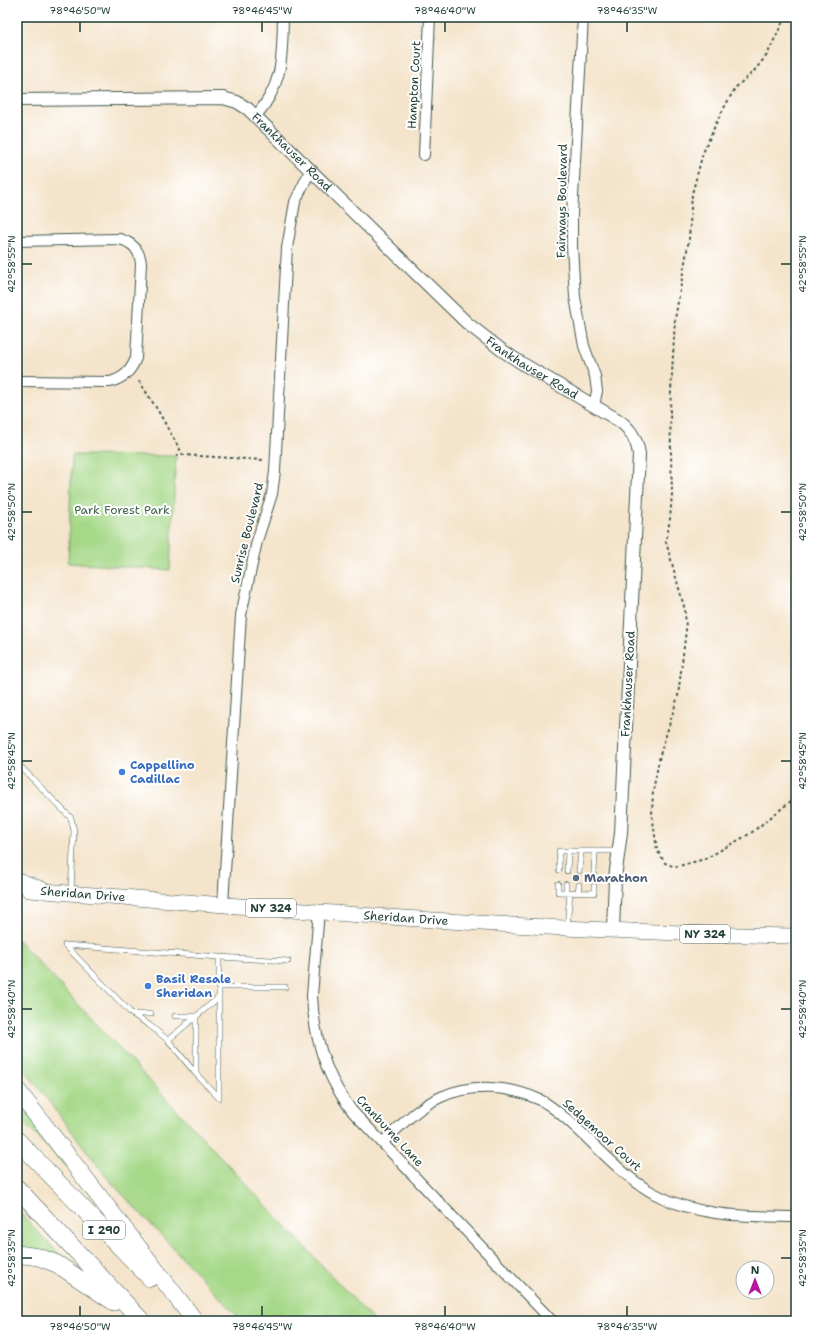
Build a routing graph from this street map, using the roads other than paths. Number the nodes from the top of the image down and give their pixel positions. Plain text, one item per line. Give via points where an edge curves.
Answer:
1 (283, 17) edge
2 (430, 17) edge
3 (583, 17) edge
4 (17, 100) edge
5 (255, 117) junction
6 (424, 155) dead end
7 (310, 171) junction
8 (17, 241) edge
9 (17, 381) edge
10 (594, 406) junction
11 (17, 763) edge
12 (619, 851) junction
13 (568, 852) junction
14 (581, 852) junction
15 (595, 852) junction
16 (559, 870) dead end
17 (567, 871) dead end
18 (579, 871) dead end
19 (594, 872) dead end
20 (17, 881) edge
21 (558, 884) dead end
22 (566, 884) dead end
23 (578, 885) dead end
24 (594, 886) dead end
25 (17, 889) edge
26 (41, 890) junction
27 (568, 892) junction
28 (578, 892) junction
29 (71, 893) junction
30 (223, 904) junction
31 (319, 911) junction
32 (567, 928) junction
33 (613, 930) junction
34 (796, 936) edge
35 (218, 957) junction
36 (288, 961) dead end
37 (218, 987) junction
38 (285, 987) dead end
39 (218, 998) junction
40 (132, 1014) junction
41 (151, 1014) dead end
42 (175, 1016) dead end
43 (196, 1016) junction
44 (168, 1040) junction
45 (196, 1074) junction
46 (17, 1090) edge
47 (17, 1140) edge
48 (382, 1143) junction
49 (17, 1188) edge
50 (796, 1217) edge
51 (17, 1254) edge
52 (142, 1321) edge
53 (192, 1321) edge
54 (195, 1321) edge
55 (552, 1321) edge

1 - 5 street via 278,78 273,93
2 - 6 street, Hampton Court
3 - 10 street, Fairways Boulevard via 572,246 578,317 598,391
4 - 5 street, Frankhauser Road via 223,98 240,103
5 - 7 street, Frankhauser Road
7 - 10 street, Frankhauser Road via 468,324 503,351
7 - 30 street, Sunrise Boulevard via 295,202 287,248 272,494 257,541 241,615
8 - 9 street via 120,240 134,246 141,264 136,358 128,372 110,382
10 - 12 street, Frankhauser Road via 626,426 636,442 639,454
11 - 29 lane via 71,818 74,831
12 - 15 lane
12 - 33 street, Frankhauser Road
13 - 14 lane
13 - 16 lane via 559,852
13 - 17 lane
14 - 15 lane
14 - 18 lane
15 - 19 lane
20 - 26 highway
21 - 27 lane via 558,892
22 - 27 lane
23 - 28 lane
24 - 28 lane via 594,893
25 - 26 main road, Sheridan Drive / NY 324
26 - 29 main road, Sheridan Drive / NY 324
27 - 28 lane
27 - 32 lane
29 - 30 main road, Sheridan Drive / NY 324
30 - 31 main road, Sheridan Drive / NY 324
31 - 32 main road, Sheridan Drive / NY 324
31 - 48 street, Cranburne Lane via 312,996 318,1043 331,1078 345,1102
32 - 33 main road, Sheridan Drive / NY 324
33 - 34 main road, Sheridan Drive / NY 324
35 - 36 lane
35 - 37 lane
35 - 40 lane via 65,944
37 - 38 lane
37 - 39 lane
39 - 43 lane
39 - 45 lane via 219,1098
40 - 41 lane
40 - 44 lane
42 - 43 lane
43 - 44 lane
43 - 45 lane
44 - 45 lane
46 - 54 highway
47 - 53 highway, I 290
48 - 50 street, Sedgemoor Court via 403,1122 440,1097 467,1089 503,1089 523,1093 547,1104 571,1122 632,1179 673,1203 714,1214
48 - 55 street, Cranburne Lane
49 - 52 highway, I 290
51 - 52 highway via 57,1264

